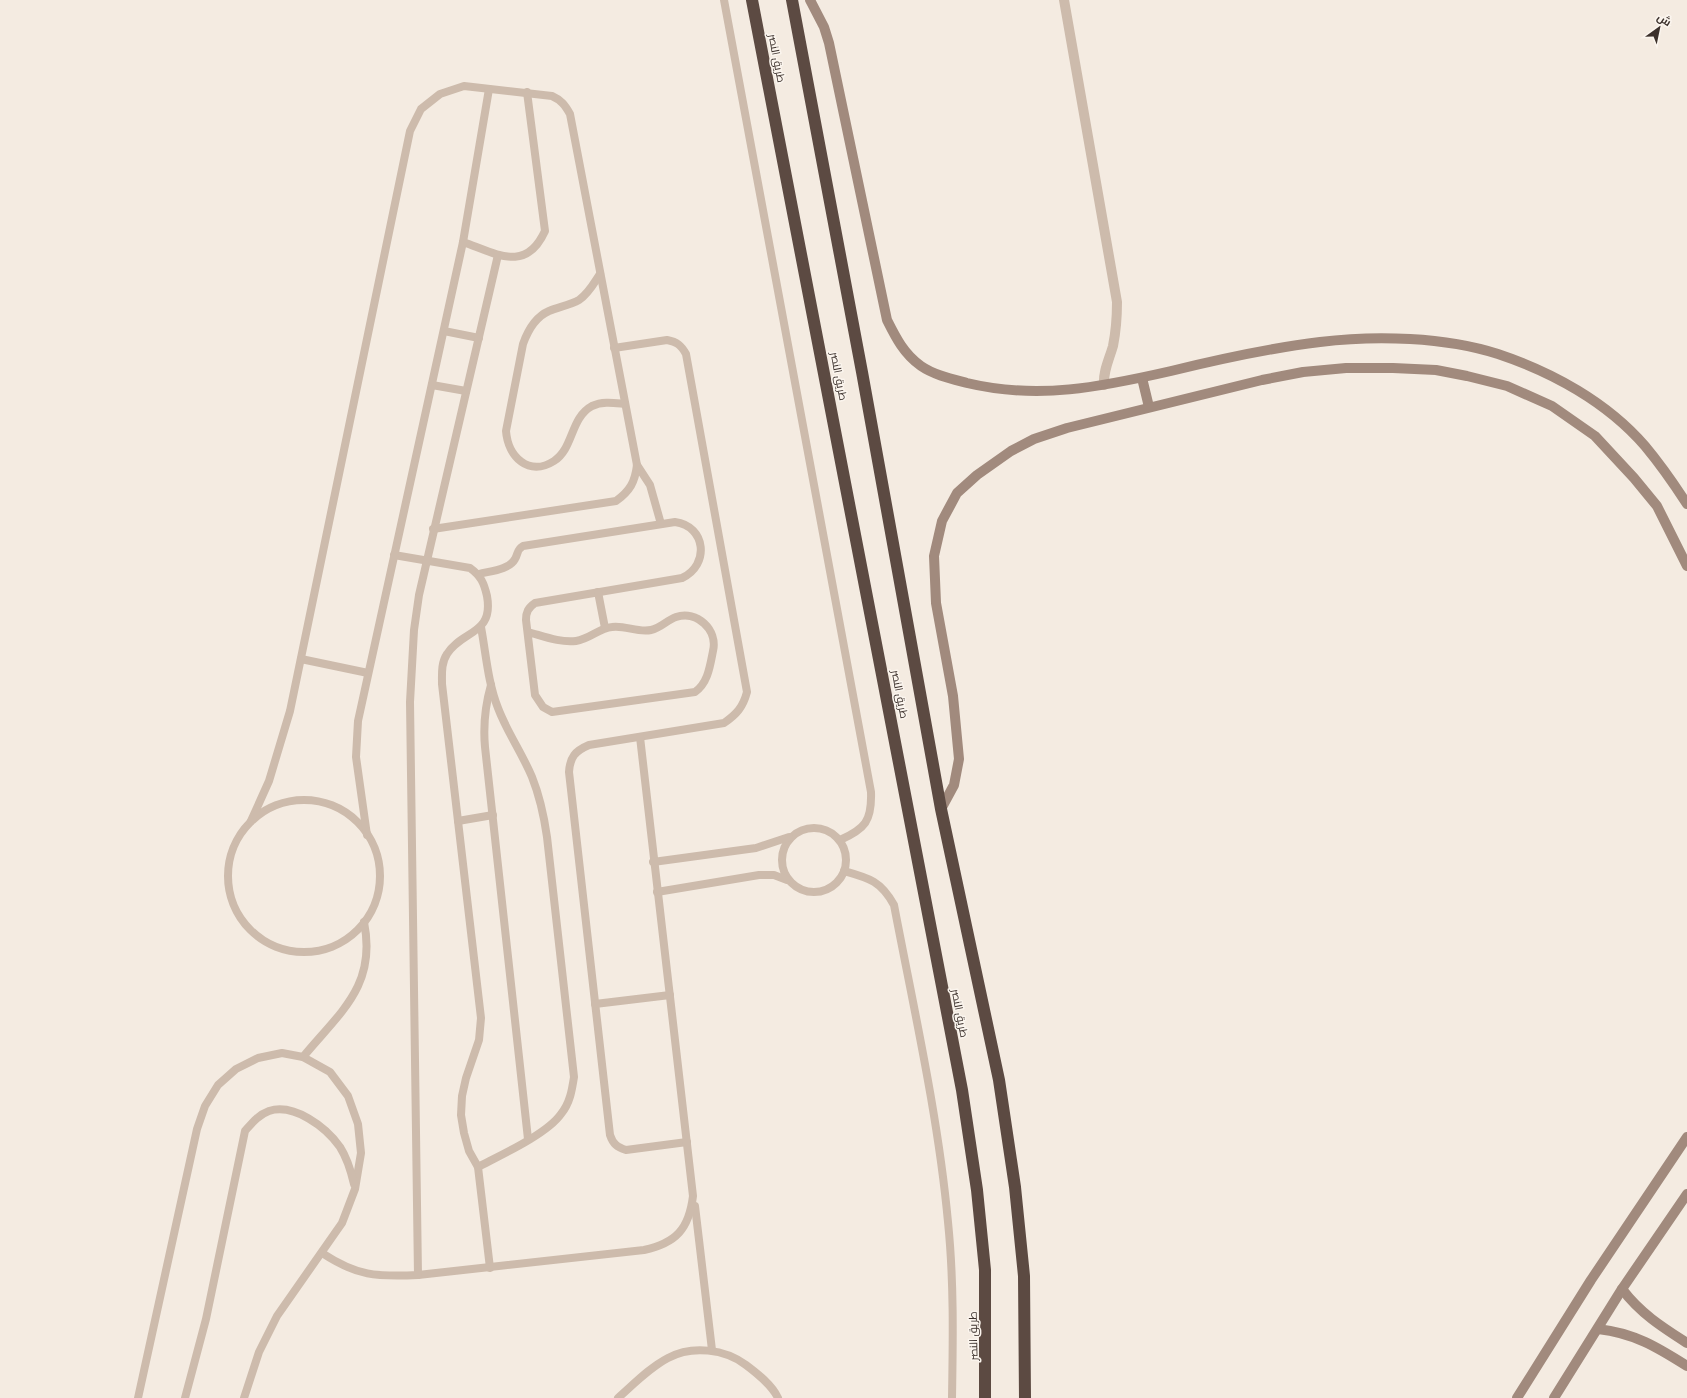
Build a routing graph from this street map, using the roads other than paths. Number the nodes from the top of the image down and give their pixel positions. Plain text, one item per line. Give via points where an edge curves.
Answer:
1 (724, 0) edge
2 (752, 0) edge
3 (792, 0) edge
4 (810, 0) edge
5 (1064, 0) edge
6 (489, 89) junction
7 (527, 92) junction
8 (464, 242) junction
9 (498, 255) junction
10 (600, 274) junction
11 (444, 331) junction
12 (478, 338) junction
13 (614, 348) junction
14 (1142, 378) junction
15 (432, 385) junction
16 (1104, 385) junction
17 (466, 391) junction
18 (625, 404) junction
19 (1149, 407) junction
20 (637, 465) junction
21 (1687, 504) edge
22 (661, 524) junction
23 (433, 529) junction
24 (394, 555) junction
25 (426, 559) junction
26 (1687, 566) edge
27 (479, 574) junction
28 (598, 592) junction
29 (481, 627) junction
30 (605, 628) junction
31 (528, 632) junction
32 (301, 659) junction
33 (368, 673) junction
34 (491, 684) junction
35 (640, 737) junction
36 (941, 810) junction
37 (493, 815) junction
38 (251, 821) junction
39 (458, 821) junction
40 (367, 835) junction
41 (790, 837) junction
42 (840, 840) junction
43 (653, 862) junction
44 (844, 871) junction
45 (787, 880) junction
46 (657, 892) junction
47 (364, 922) junction
48 (670, 995) junction
49 (595, 1004) junction
50 (303, 1057) junction
51 (1687, 1137) edge
52 (528, 1139) junction
53 (687, 1142) junction
54 (478, 1167) junction
55 (355, 1189) junction
56 (1687, 1194) edge
57 (693, 1196) junction
58 (322, 1253) junction
59 (490, 1268) junction
60 (418, 1275) junction
61 (1622, 1290) junction
62 (1598, 1329) junction
63 (1687, 1343) edge
64 (712, 1350) junction
65 (1687, 1366) edge
66 (138, 1398) edge
67 (185, 1398) edge
68 (244, 1398) edge
69 (618, 1398) edge
70 (778, 1398) edge
71 (952, 1398) edge
72 (985, 1398) edge
73 (1025, 1398) edge
74 (1517, 1398) edge
75 (1554, 1398) edge

1 - 42 lane via 871,792 871,808 866,824 854,834
2 - 72 highway, طريق النصر via 962,1090 985,1270
3 - 36 highway, طريق النصر
4 - 16 street via 829,42 887,320 902,348 928,370 946,378 984,387 1071,391
5 - 16 street via 1117,302 1115,330 1105,367
6 - 7 lane
6 - 8 lane
6 - 32 lane via 464,86 440,94 421,109 410,131
7 - 9 lane via 545,231 539,244 527,254 513,258
7 - 10 lane via 552,96 560,100 570,114
8 - 9 lane
8 - 11 lane
9 - 12 lane
10 - 13 lane
10 - 18 lane via 591,288 578,300 549,311 537,319 528,330 506,431 507,443 512,454 521,462 532,466 544,466 555,461 563,452 579,417 592,406 608,402
11 - 12 lane
11 - 15 lane
12 - 17 lane
13 - 18 lane
13 - 35 lane via 667,340 675,341 686,354 747,692 744,705 735,716 724,723
14 - 16 street
14 - 19 street
14 - 21 street via 1272,349 1322,342 1370,339 1426,340 1497,354 1545,372 1581,392 1614,416 1643,444
15 - 17 lane
15 - 24 lane
17 - 23 lane
18 - 20 lane
19 - 26 street via 1262,380 1346,368 1436,370 1506,386 1552,406 1595,436 1657,506
19 - 36 street via 1067,428 1034,439 1011,451 977,474 957,493 942,521 934,556 936,603 953,696 959,759 954,785
20 - 22 lane via 650,485
20 - 23 lane via 636,480 628,492 616,501
22 - 27 lane via 523,546 511,564
22 - 28 lane via 683,523 696,533 701,556 698,566 691,574 682,578
23 - 25 lane
24 - 25 lane
24 - 33 lane
25 - 27 lane via 470,568
25 - 60 lane via 414,630 410,702
27 - 29 lane via 484,584 488,605 487,617
28 - 30 lane
28 - 31 lane via 535,602 526,613
29 - 34 lane
29 - 39 lane via 446,654 442,669
30 - 31 lane via 597,634 576,641 554,639
30 - 31 lane via 614,626 639,631 652,630 675,617 686,616 700,620 711,631 714,647 703,686 687,694 552,712 543,707 535,695
32 - 33 lane
32 - 38 lane via 281,745 269,781
33 - 40 lane via 358,721 356,757
34 - 37 lane via 484,726
34 - 52 lane via 497,707 532,776 542,806 573,1056 574,1077 571,1097 561,1115 546,1129
35 - 43 lane
35 - 49 lane via 589,745 577,750 570,760 569,772
36 - 73 highway, طريق النصر via 999,1080 1015,1187 1024,1276
37 - 39 lane
37 - 52 lane
38 - 40 lane via 274,806 299,800 312,801 344,812 359,824
38 - 47 lane via 236,842 228,874 234,906 248,928 258,937 294,952 308,952 321,950 345,940
39 - 54 lane via 481,1018 479,1040 462,1096 461,1115 469,1151
40 - 47 lane via 378,859 379,879 376,899
41 - 42 lane via 799,830 810,827 821,828
41 - 43 lane via 756,848
41 - 45 lane via 781,858
42 - 44 lane via 845,850
43 - 46 lane
44 - 45 lane via 838,881 818,892 796,888
44 - 71 lane via 876,881 887,892 894,905 937,1134 948,1222 953,1312
45 - 46 lane via 774,875 759,875
46 - 48 lane
47 - 50 lane via 368,938 367,954 360,983 353,996
48 - 49 lane
48 - 53 lane
49 - 53 lane via 612,1142 618,1148 626,1150
50 - 55 lane via 330,1072 348,1096 358,1124 361,1153
50 - 66 lane via 282,1053 252,1060 236,1069 218,1085 204,1106
51 - 74 street via 1591,1280
52 - 54 lane
53 - 57 lane
54 - 59 lane
55 - 58 lane via 342,1223
55 - 67 lane via 350,1167 339,1146 324,1129 305,1117 284,1110 269,1111 255,1119 245,1131 206,1319
56 - 61 street
57 - 59 lane via 691,1212 685,1227 674,1239 660,1247
57 - 64 lane
58 - 60 lane via 342,1266 365,1274
58 - 68 lane via 277,1316 259,1352
59 - 60 lane
61 - 62 street
61 - 63 street via 1654,1322
62 - 65 street via 1634,1336
62 - 75 street
64 - 69 lane via 690,1351 669,1357
64 - 70 lane via 736,1358 757,1373

